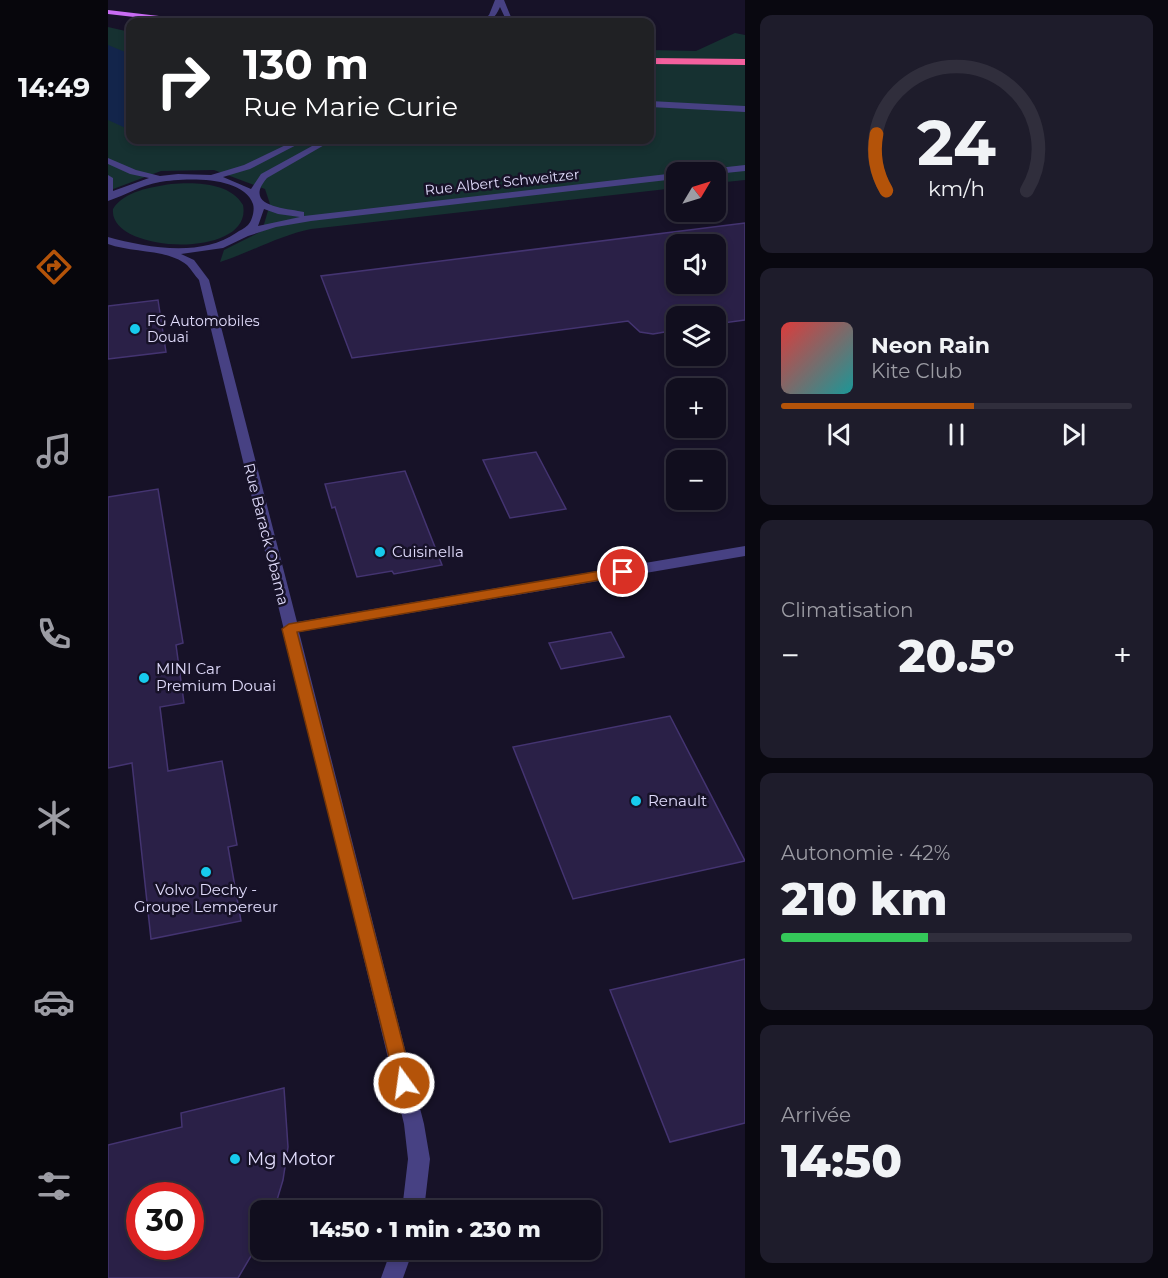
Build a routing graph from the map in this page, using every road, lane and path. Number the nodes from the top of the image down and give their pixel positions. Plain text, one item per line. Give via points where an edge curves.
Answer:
1 (500, 0) edge
2 (108, 12) edge
3 (159, 18) edge
4 (489, 18) edge
5 (508, 18) edge
6 (654, 60) edge
7 (745, 62) edge
8 (654, 104) edge
9 (745, 109) edge
10 (294, 144) edge
11 (322, 144) edge
12 (108, 161) edge
13 (745, 168) edge
14 (726, 170) edge
15 (206, 177) junction
16 (666, 177) edge
17 (108, 178) edge
18 (165, 178) junction
19 (108, 197) edge
20 (256, 200) junction
21 (331, 215) junction
22 (234, 238) junction
23 (108, 240) edge
24 (171, 253) junction
25 (207, 267) junction
26 (745, 551) edge
27 (289, 629) junction
28 (414, 1200) edge
29 (398, 1260) edge
30 (392, 1278) edge

1 - 4 street
1 - 5 street
2 - 3 main road
6 - 7 highway
8 - 9 street
10 - 15 street via 247,167
11 - 20 street via 264,176 256,185
12 - 18 street via 133,172
13 - 14 street
15 - 18 street
15 - 20 street, Rue Albert Schweitzer via 236,184
16 - 21 street, Rue Albert Schweitzer
17 - 19 street
18 - 19 street via 134,185
20 - 21 street, Rue Albert Schweitzer via 283,212
20 - 22 street via 259,212 255,221
21 - 22 street, Rue Albert Schweitzer via 275,224
22 - 24 street, Rue Albert Schweitzer
22 - 25 street
23 - 24 street, Rue Albert Schweitzer via 139,251
24 - 25 street
25 - 27 street, Rue Barack Obama
26 - 27 street
27 - 28 street, Rue Barack Obama via 414,1124 419,1159
29 - 30 street

